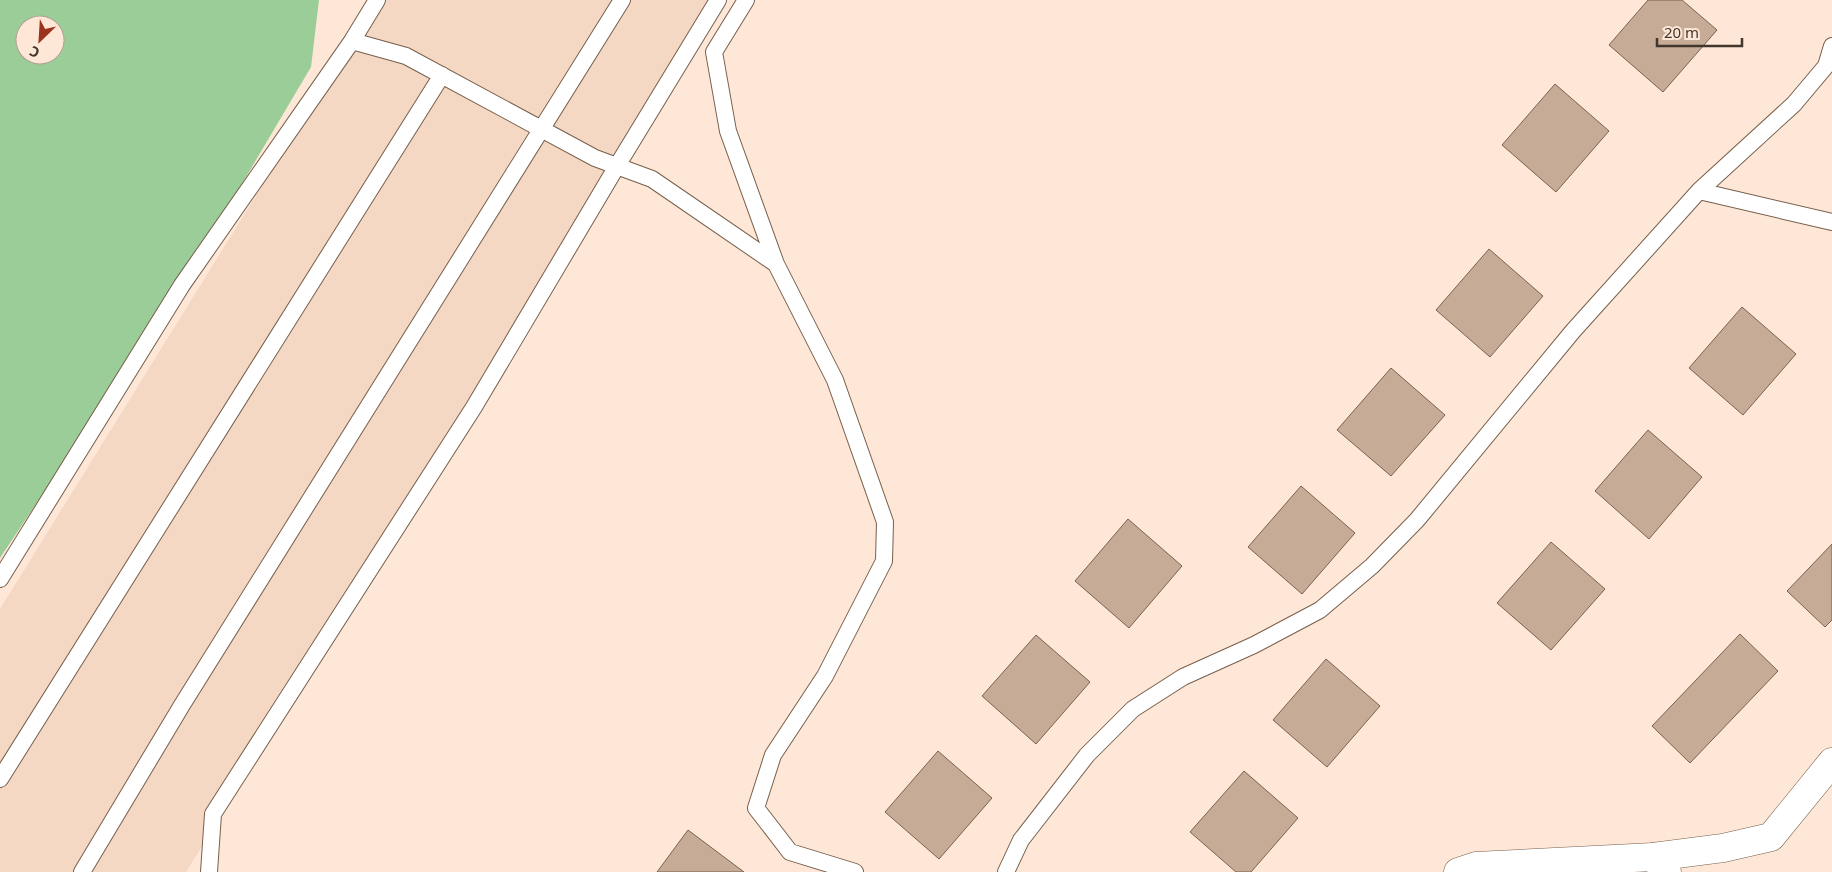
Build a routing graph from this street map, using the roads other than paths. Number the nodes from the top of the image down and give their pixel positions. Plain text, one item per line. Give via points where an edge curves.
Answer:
1 (377, 0) edge
2 (622, 0) edge
3 (718, 0) edge
4 (746, 0) edge
5 (352, 41) junction
6 (1832, 46) edge
7 (1829, 65) edge
8 (442, 75) junction
9 (542, 130) junction
10 (617, 166) junction
11 (1699, 191) junction
12 (1832, 222) edge
13 (776, 264) junction
14 (0, 579) edge
15 (1832, 762) edge
16 (0, 779) edge
17 (1660, 864) edge
18 (82, 872) edge
19 (209, 872) edge
20 (855, 872) edge
21 (1006, 872) edge
22 (1458, 872) edge

1 - 5 lane
2 - 9 lane
3 - 10 lane
4 - 13 lane via 714,52 728,131
5 - 8 lane via 406,56
5 - 14 lane via 182,285
6 - 7 lane
7 - 11 lane via 1794,104
8 - 9 lane
8 - 16 lane
9 - 10 lane
9 - 18 lane via 182,705
10 - 13 lane via 652,179
10 - 19 lane via 474,407 213,814
11 - 12 lane
11 - 21 lane via 1572,331 1417,520 1372,566 1320,610 1183,677 1133,709 1087,755 1021,840
13 - 20 lane via 834,380 885,522 884,561 825,676 773,755 756,808 790,852
15 - 17 street via 1771,837
17 - 22 street via 1476,866

